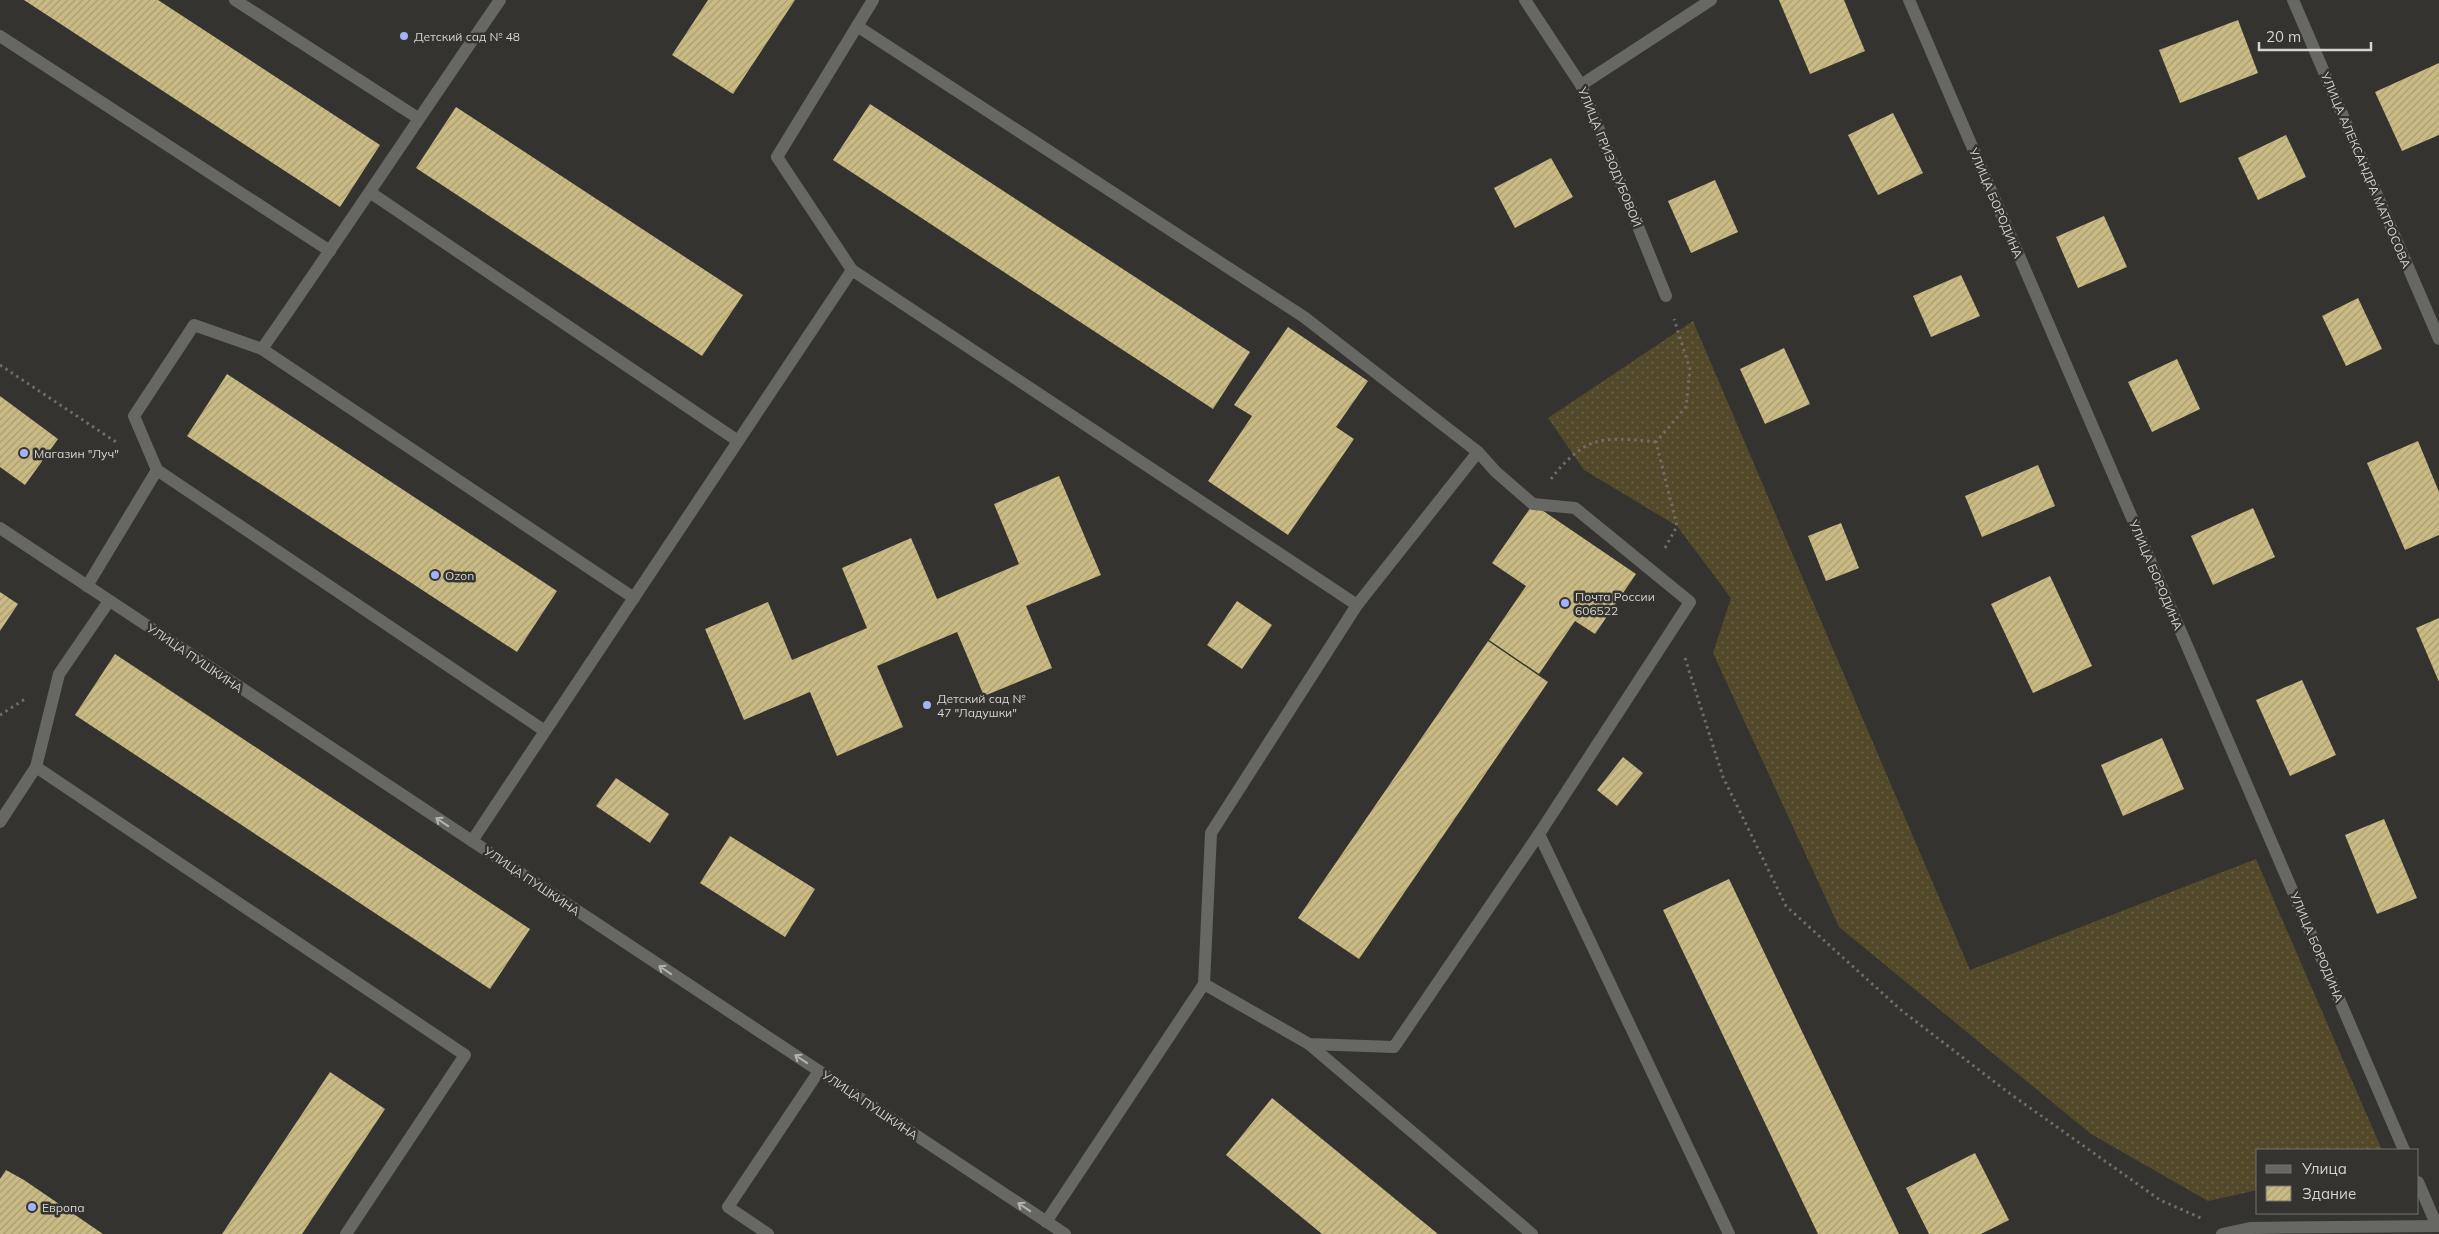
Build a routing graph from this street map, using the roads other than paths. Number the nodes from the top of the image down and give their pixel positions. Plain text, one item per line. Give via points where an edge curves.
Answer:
1 (235, 0) edge
2 (500, 0) edge
3 (873, 0) edge
4 (1525, 0) edge
5 (1711, 0) edge
6 (1909, 0) edge
7 (2293, 0) edge
8 (857, 26) junction
9 (0, 36) edge
10 (1581, 85) junction
11 (418, 118) junction
12 (371, 193) junction
13 (330, 251) junction
14 (852, 270) junction
15 (1666, 296) road end
16 (2439, 339) edge
17 (262, 349) junction
18 (738, 441) junction
19 (1478, 452) junction
20 (157, 470) junction
21 (0, 528) edge
22 (87, 586) junction
23 (634, 598) junction
24 (109, 601) junction
25 (1357, 605) junction
26 (545, 731) junction
27 (36, 767) junction
28 (0, 822) edge
29 (1539, 834) junction
30 (472, 841) junction
31 (1204, 984) junction
32 (1309, 1044) junction
33 (819, 1071) junction
34 (2404, 1149) edge
35 (2419, 1184) edge
36 (1046, 1222) junction
37 (2438, 1226) edge
38 (346, 1234) edge
39 (768, 1234) edge
40 (1064, 1234) edge
41 (1532, 1234) edge
42 (1729, 1234) edge
43 (2222, 1234) edge

1 - 11 street
2 - 11 street
3 - 8 street
4 - 10 street, УЛИЦА ГРИЗОДУБОВОЙ
5 - 10 street
6 - 34 street, УЛИЦА БОРОДИНА
7 - 16 street, УЛИЦА АЛЕКСАНДРА МАТРОСОВА
8 - 14 street via 777,157
8 - 19 street via 1304,317
9 - 13 street
10 - 15 street, УЛИЦА ГРИЗОДУБОВОЙ
11 - 12 street
12 - 13 street
12 - 18 street
13 - 17 street
14 - 18 street
14 - 25 street
17 - 20 street via 194,325 134,416
17 - 23 street
18 - 23 street
19 - 25 street
19 - 29 street via 1533,504 1575,508 1690,602
20 - 22 street
20 - 26 street
21 - 22 street, УЛИЦА ПУШКИНА
22 - 24 street, УЛИЦА ПУШКИНА
23 - 26 street
24 - 27 street via 59,674
30 -> 24 street, УЛИЦА ПУШКИНА
25 - 31 street via 1211,833
26 - 30 street
27 - 28 street
27 - 38 street via 465,1055
29 - 32 street via 1394,1048
29 - 42 street
33 -> 30 street, УЛИЦА ПУШКИНА
31 - 32 street
31 - 36 street
32 - 41 street
36 -> 33 street, УЛИЦА ПУШКИНА
33 - 39 street via 728,1207
35 - 37 street
36 - 40 street, УЛИЦА ПУШКИНА
37 - 43 street via 2250,1228

